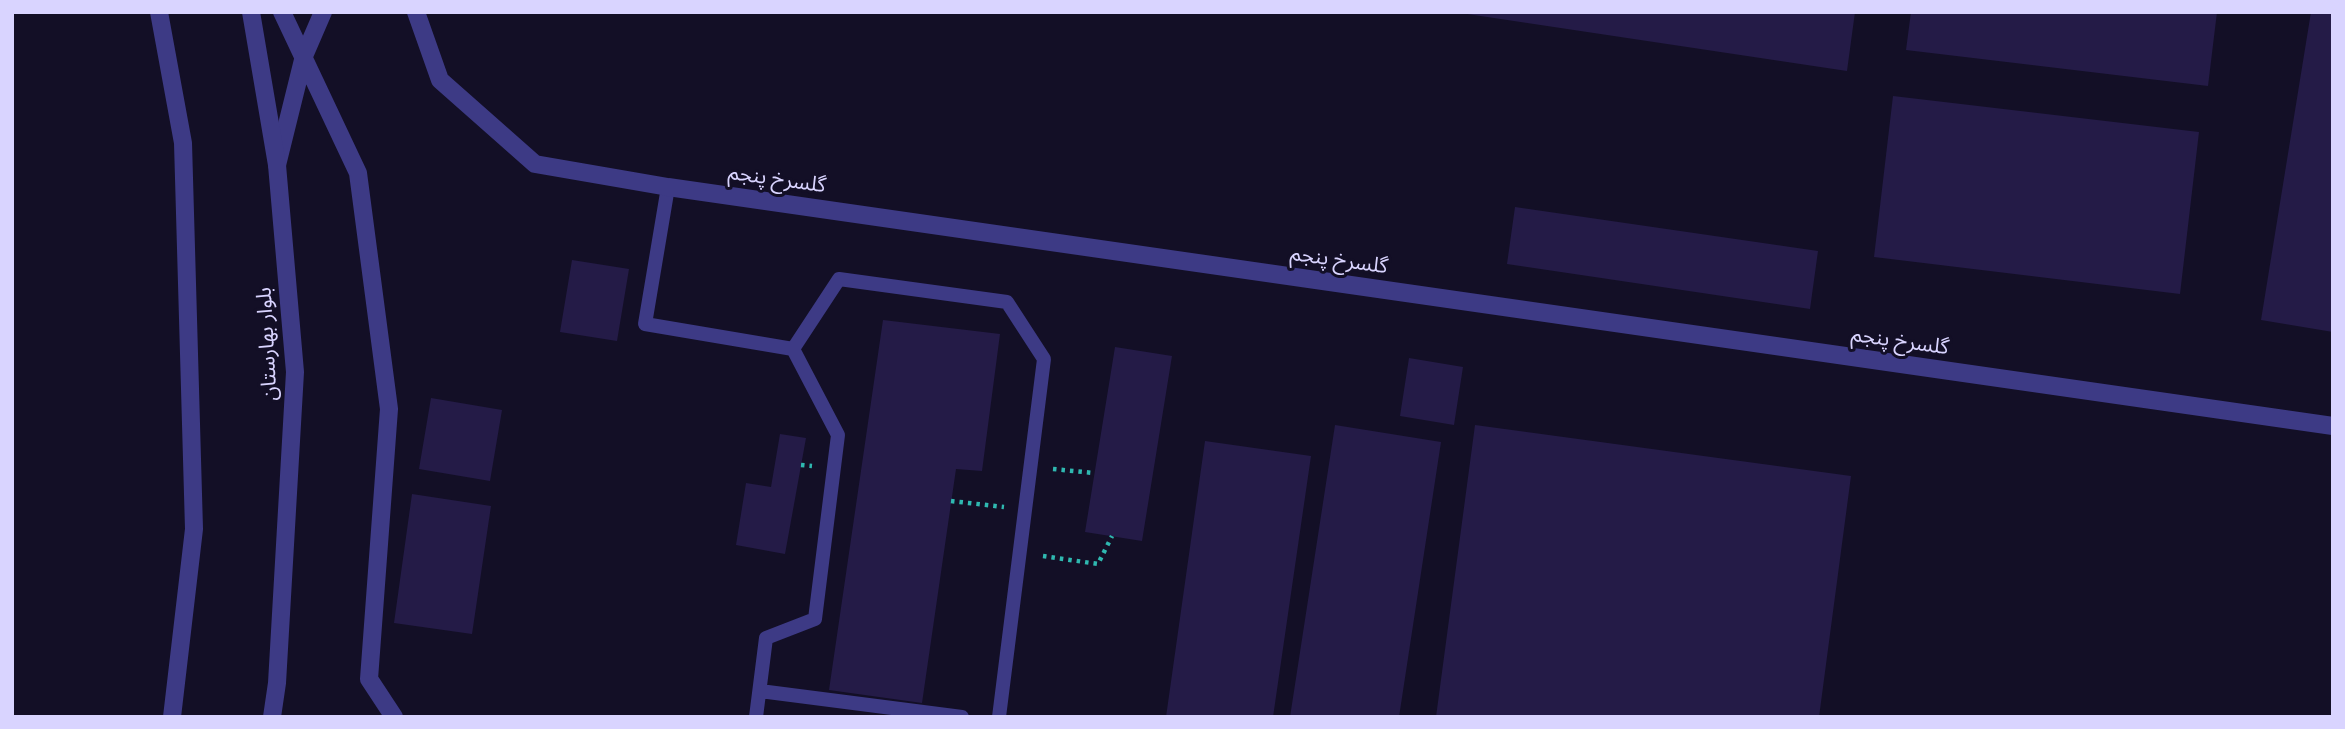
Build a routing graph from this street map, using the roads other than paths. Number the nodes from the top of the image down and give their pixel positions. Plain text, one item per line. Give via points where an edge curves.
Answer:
1 (159, 12) edge
2 (251, 12) edge
3 (282, 12) edge
4 (323, 12) edge
5 (416, 12) edge
6 (304, 56) junction
7 (277, 165) junction
8 (668, 187) junction
9 (793, 349) junction
10 (2333, 426) edge
11 (760, 691) junction
12 (172, 717) edge
13 (272, 717) edge
14 (394, 717) edge
15 (756, 717) edge
16 (962, 717) edge
17 (999, 717) edge

1 - 12 street via 183,143 194,529
2 - 7 street, بلوار بهارستان
3 - 6 street
4 - 6 street
5 - 8 street, گلسرخ پنجم via 440,80 535,164
6 - 7 street
6 - 14 street via 358,173 389,410 369,679
7 - 13 street, بلوار بهارستان via 295,372
8 - 9 lane via 645,324
8 - 10 street, گلسرخ پنجم
9 - 11 lane via 838,435 815,620 766,638
9 - 17 lane via 839,279 1007,302 1044,359
11 - 15 lane
11 - 16 lane

